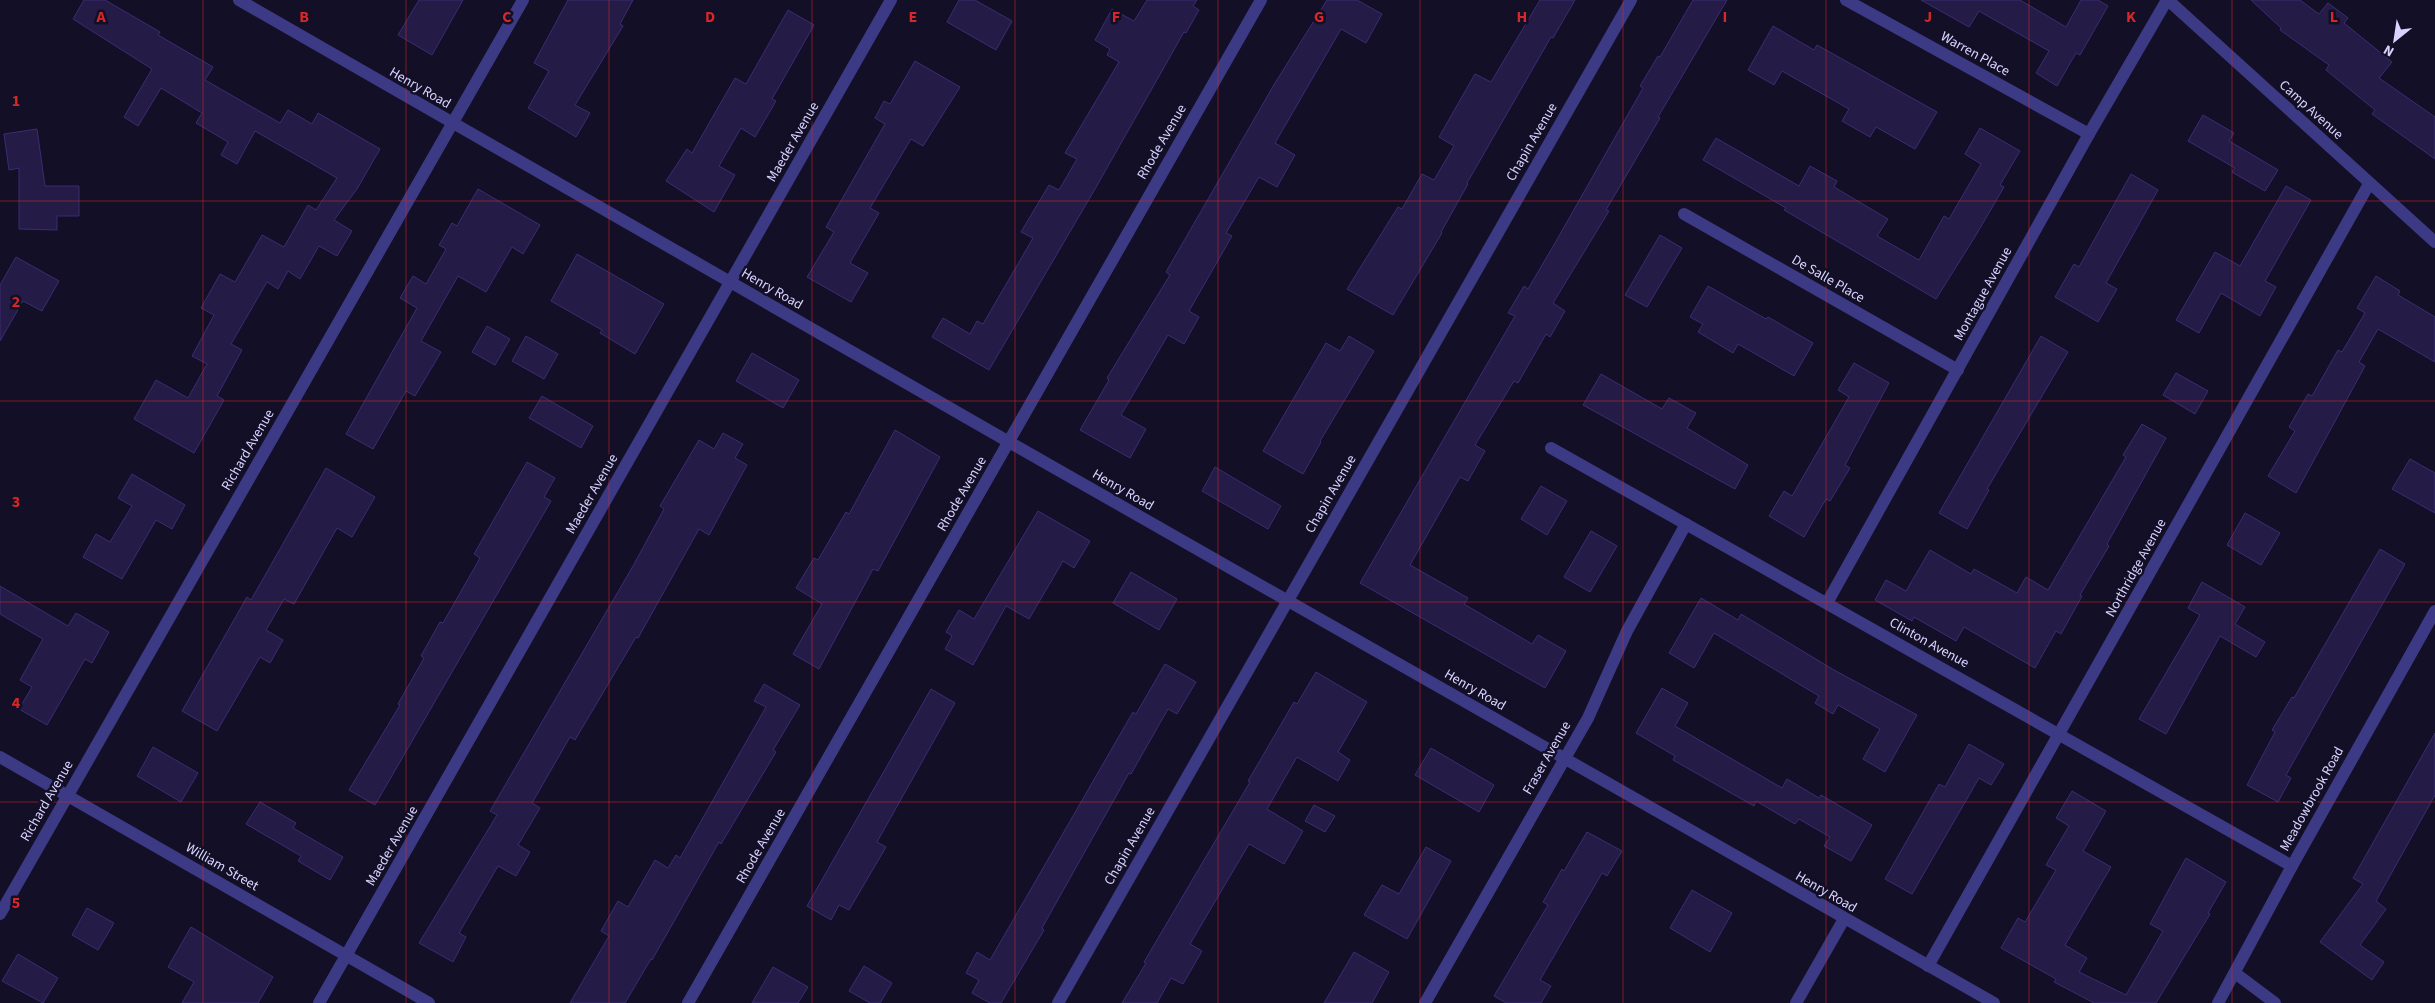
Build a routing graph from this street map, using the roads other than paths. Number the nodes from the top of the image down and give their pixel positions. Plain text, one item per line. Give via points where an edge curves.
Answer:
1 (239, 0) edge
2 (523, 0) edge
3 (891, 0) edge
4 (1261, 0) edge
5 (1632, 0) edge
6 (1846, 0) edge
7 (2168, 0) edge
8 (452, 124) junction
9 (2089, 134) junction
10 (2369, 184) junction
11 (1684, 214) dead end
12 (2435, 242) edge
13 (730, 282) junction
14 (1958, 370) junction
15 (1008, 442) junction
16 (1551, 448) dead end
17 (1686, 524) junction
18 (1288, 601) junction
19 (1827, 603) junction
20 (2435, 611) edge
21 (2060, 734) junction
22 (0, 757) edge
23 (1564, 759) junction
24 (68, 796) junction
25 (2292, 866) junction
26 (0, 914) edge
27 (1844, 919) junction
28 (346, 956) junction
29 (1928, 966) junction
30 (2235, 973) junction
31 (319, 1003) edge
32 (429, 1003) edge
33 (688, 1003) edge
34 (1058, 1003) edge
35 (1425, 1003) edge
36 (1796, 1003) edge
37 (1994, 1003) edge
38 (2218, 1003) edge
39 (2275, 1003) edge

1 - 8 street, Henry Road
2 - 8 street, Richard Avenue
3 - 13 street, Maeder Avenue
4 - 15 street, Rhode Avenue
5 - 18 street, Chapin Avenue
6 - 9 street, Warren Place
7 - 9 street, Montague Avenue
7 - 10 street, Camp Avenue
8 - 13 street, Henry Road
8 - 24 street, Richard Avenue
9 - 14 street, Montague Avenue
10 - 12 street, Camp Avenue
10 - 21 street, Northridge Avenue
11 - 14 street, De Salle Place
13 - 15 street, Henry Road
13 - 28 street, Maeder Avenue
14 - 19 street, Montague Avenue
15 - 18 street, Henry Road
15 - 33 street, Rhode Avenue
16 - 17 street, Clinton Avenue
17 - 19 street, Clinton Avenue
17 - 23 street, Fraser Avenue via 1627,631 1588,718
18 - 23 street, Henry Road
18 - 34 street, Chapin Avenue
19 - 21 street, Clinton Avenue
20 - 25 street, Meadowbrook Road
21 - 25 street, Clinton Avenue
21 - 29 street, Northridge Avenue
22 - 24 street, William Street
23 - 27 street, Henry Road
23 - 35 street, Fraser Avenue
24 - 26 street, Richard Avenue
24 - 28 street, William Street
25 - 30 street, Meadowbrook Road
27 - 29 street, Henry Road
27 - 36 street
28 - 31 street, Maeder Avenue
28 - 32 street, William Street
29 - 37 street, Henry Road
30 - 38 street, Meadowbrook Road
30 - 39 street

